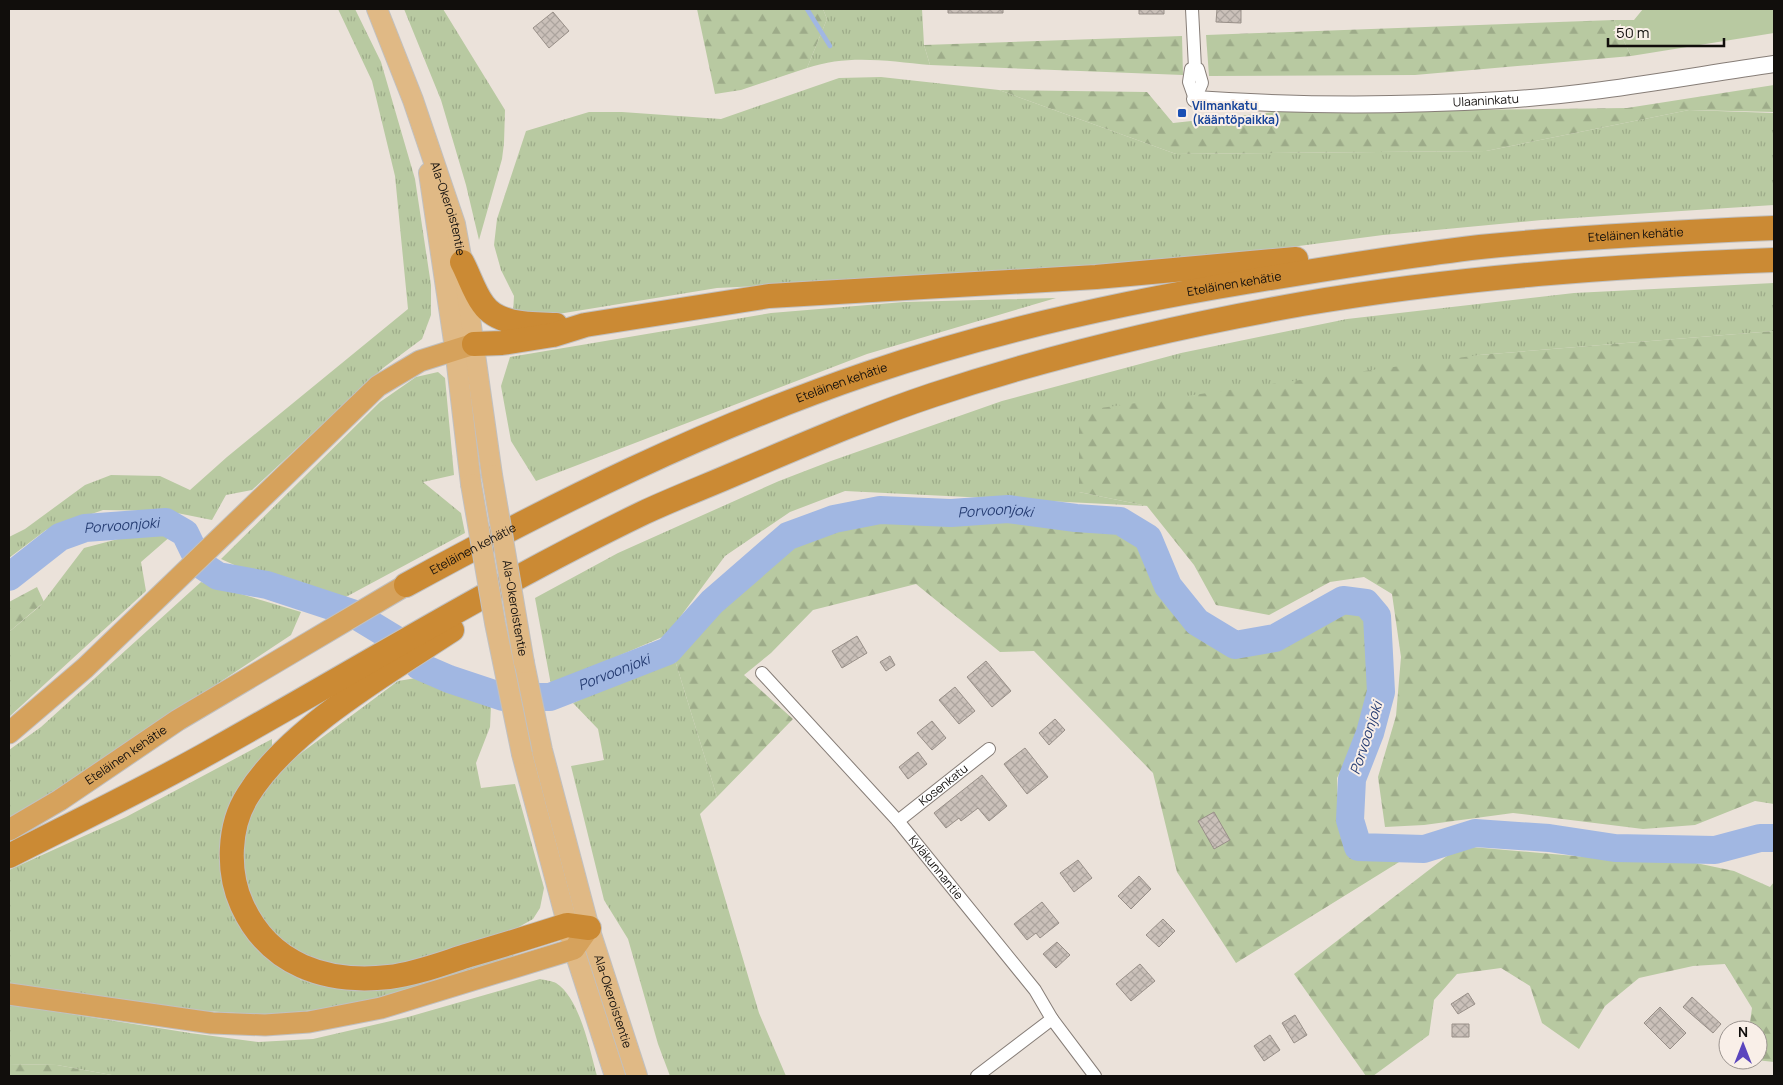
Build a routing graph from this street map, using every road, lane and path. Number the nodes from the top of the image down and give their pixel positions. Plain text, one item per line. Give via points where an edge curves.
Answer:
1 (377, 9) edge
2 (1192, 9) edge
3 (1774, 64) edge
4 (1195, 99) joint
5 (424, 134) junction
6 (1774, 228) edge
7 (1689, 231) junction
8 (1774, 260) edge
9 (462, 262) junction
10 (585, 325) junction
11 (464, 346) junction
12 (406, 585) joint
13 (762, 673) dead end
14 (364, 675) junction
15 (9, 733) edge
16 (989, 749) dead end
17 (898, 822) junction
18 (9, 830) edge
19 (9, 856) edge
20 (578, 926) junction
21 (574, 949) junction
22 (9, 994) edge
23 (1052, 1019) junction
24 (615, 1076) edge
25 (637, 1076) edge
26 (977, 1076) edge
27 (1095, 1076) edge

1 - 5 main road, Ala-Okeroistentie
2 - 4 street via 1195,68 1202,83
3 - 4 street, Ulaaninkatu via 1598,90 1502,100 1259,104
5 - 9 main road, Ala-Okeroistentie via 455,224
5 - 11 main road, Ala-Okeroistentie via 435,226
6 - 7 highway, Eteläinen kehätie
7 - 10 highway via 1519,240 1096,277 769,296
7 - 12 highway, Eteläinen kehätie via 1480,247 1197,290 1060,318 870,372 735,422 531,517
8 - 14 highway via 1549,273 1295,306 1199,324 1067,356 935,394 825,435 647,511 455,619
9 - 10 highway via 483,305 498,317 511,321
9 - 11 main road, Ala-Okeroistentie
10 - 11 highway via 553,335
11 - 15 highway via 420,361 378,386 85,668
11 - 20 main road, Ala-Okeroistentie, bridge via 492,474 515,618
11 - 20 main road, Ala-Okeroistentie, bridge via 471,484 495,623 522,754
12 - 18 highway, Eteläinen kehätie via 156,734 60,800
13 - 17 street, Kyläkunnantie
14 - 19 highway
14 - 20 highway via 267,768 247,796 237,820 232,866 238,895 250,921 269,944 291,961 316,973 353,979 424,969
16 - 17 street, Kosenkatu
17 - 23 street, Kyläkunnantie via 1036,990
20 - 21 highway
20 - 25 main road, Ala-Okeroistentie
21 - 22 highway via 381,1008 309,1022 265,1025 212,1022
21 - 24 main road, Ala-Okeroistentie
23 - 26 street
23 - 27 street, Kyläkunnantie

